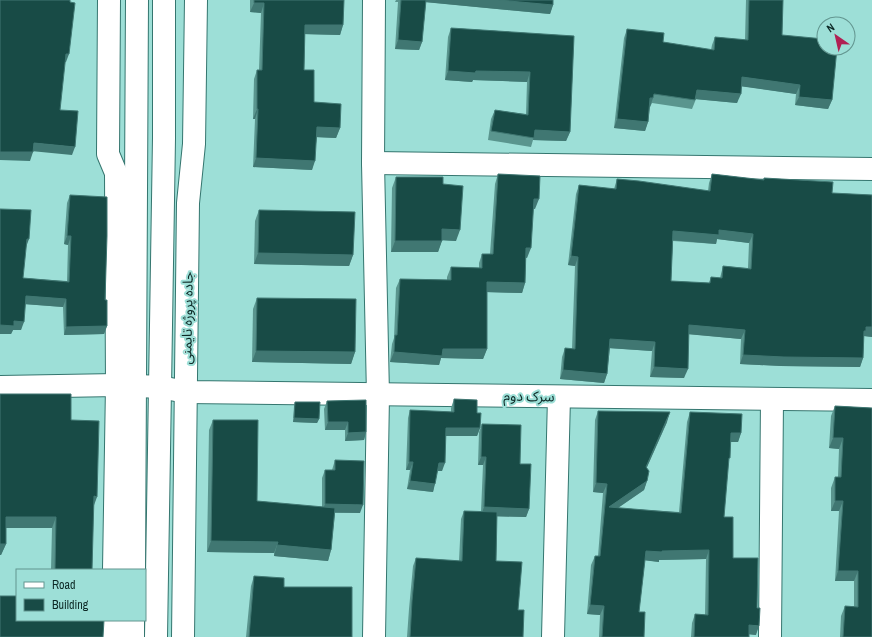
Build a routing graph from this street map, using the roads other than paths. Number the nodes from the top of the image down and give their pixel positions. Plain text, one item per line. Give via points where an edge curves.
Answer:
1 (109, 0) edge
2 (137, 0) edge
3 (164, 0) edge
4 (196, 0) edge
5 (374, 0) edge
6 (373, 163) junction
7 (872, 169) edge
8 (126, 385) junction
9 (0, 387) edge
10 (160, 387) junction
11 (186, 392) junction
12 (378, 395) junction
13 (559, 397) junction
14 (772, 399) junction
15 (872, 400) edge
16 (114, 569) edge
17 (134, 569) edge
18 (113, 621) edge
19 (133, 621) edge
20 (113, 637) edge
21 (133, 637) edge
22 (156, 637) edge
23 (184, 637) edge
24 (374, 637) edge
25 (553, 637) edge
26 (770, 637) edge

1 - 8 street via 108,154 116,173
2 - 8 street
3 - 10 street, جاده پروژه تایمنی
4 - 11 street, جاده پروژه تایمنی via 194,144 188,203
5 - 6 street
6 - 7 street
6 - 12 street
8 - 9 street, سرک دوم
8 - 10 street, سرک دوم
8 - 16 street
8 - 17 street
10 - 11 street, سرک دوم
10 - 22 street, جاده پروژه تایمنی
11 - 12 street, سرک دوم
11 - 23 street, جاده پروژه تایمنی
12 - 13 street, سرک دوم
12 - 24 street
13 - 14 street, سرک دوم
13 - 25 street
14 - 15 street, سرک دوم
14 - 26 street
18 - 20 street
19 - 21 street

